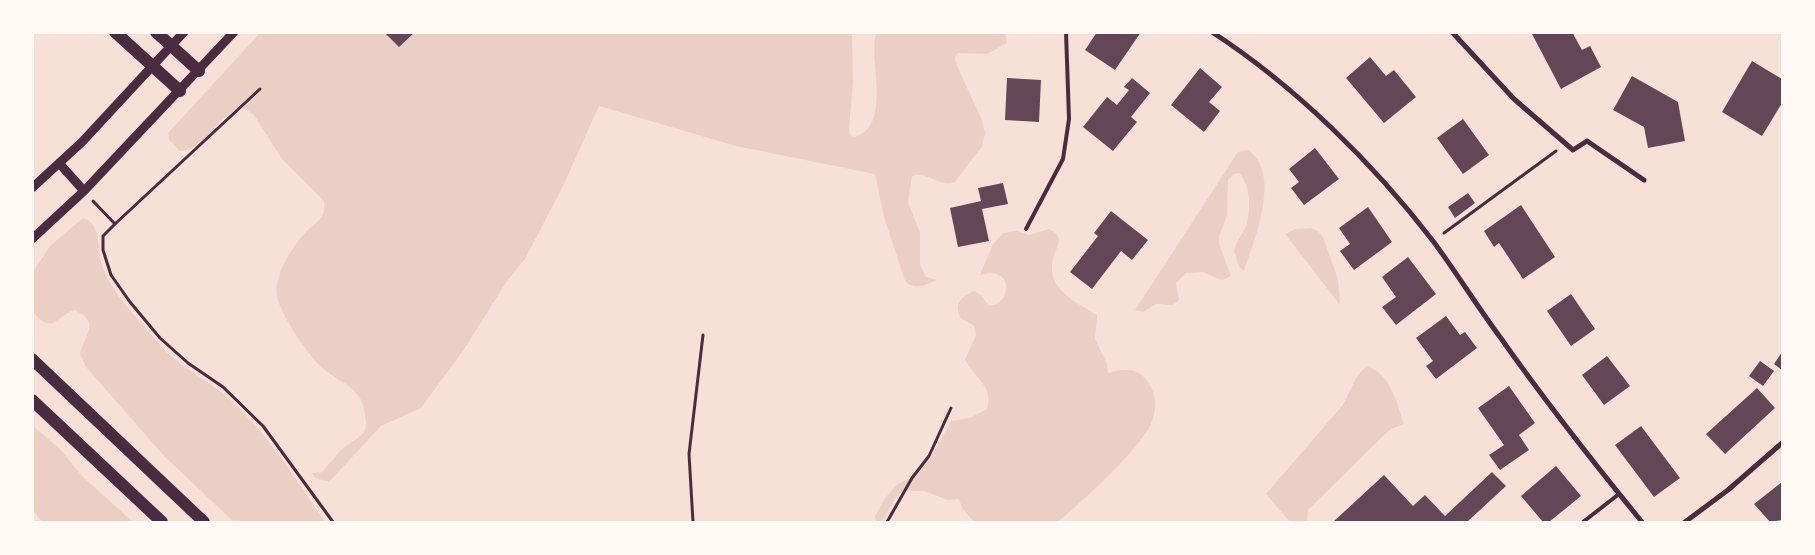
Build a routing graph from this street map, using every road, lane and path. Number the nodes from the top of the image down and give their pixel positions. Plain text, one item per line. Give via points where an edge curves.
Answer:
1 (115, 32) edge
2 (156, 32) edge
3 (184, 32) edge
4 (234, 32) edge
5 (1066, 32) edge
6 (1212, 32) edge
7 (1452, 32) edge
8 (172, 46) junction
9 (152, 67) junction
10 (200, 71) junction
11 (260, 89) dead end
12 (180, 91) junction
13 (1553, 153) dead end
14 (59, 163) junction
15 (1644, 180) dead end
16 (32, 188) edge
17 (84, 191) junction
18 (115, 224) junction
19 (1026, 229) dead end
20 (1447, 230) dead end
21 (32, 239) edge
22 (703, 335) dead end
23 (32, 359) edge
24 (32, 400) edge
25 (951, 408) dead end
26 (1782, 443) edge
27 (1619, 494) junction
28 (162, 522) edge
29 (204, 522) edge
30 (333, 522) edge
31 (693, 522) edge
32 (886, 522) edge
33 (1583, 522) edge
34 (1642, 522) edge
35 (1685, 522) edge

1 - 9 main road
2 - 8 main road
3 - 8 street
4 - 10 street
5 - 19 lane via 1069,119 1063,159
6 - 27 street via 1294,95 1373,169 1433,241 1500,338
7 - 15 street via 1514,99 1573,150 1587,140
8 - 9 street
8 - 10 main road
9 - 12 main road
9 - 14 street
10 - 12 street
11 - 18 path
12 - 17 street
13 - 20 path
14 - 16 street
14 - 17 street
17 - 18 path
17 - 21 street
18 - 30 path via 103,236 103,250 111,275 130,302 160,338 188,363 223,387 263,426
22 - 31 path via 689,454
23 - 29 main road
24 - 28 main road
25 - 32 path via 929,456
26 - 35 street
27 - 33 lane
27 - 34 street

